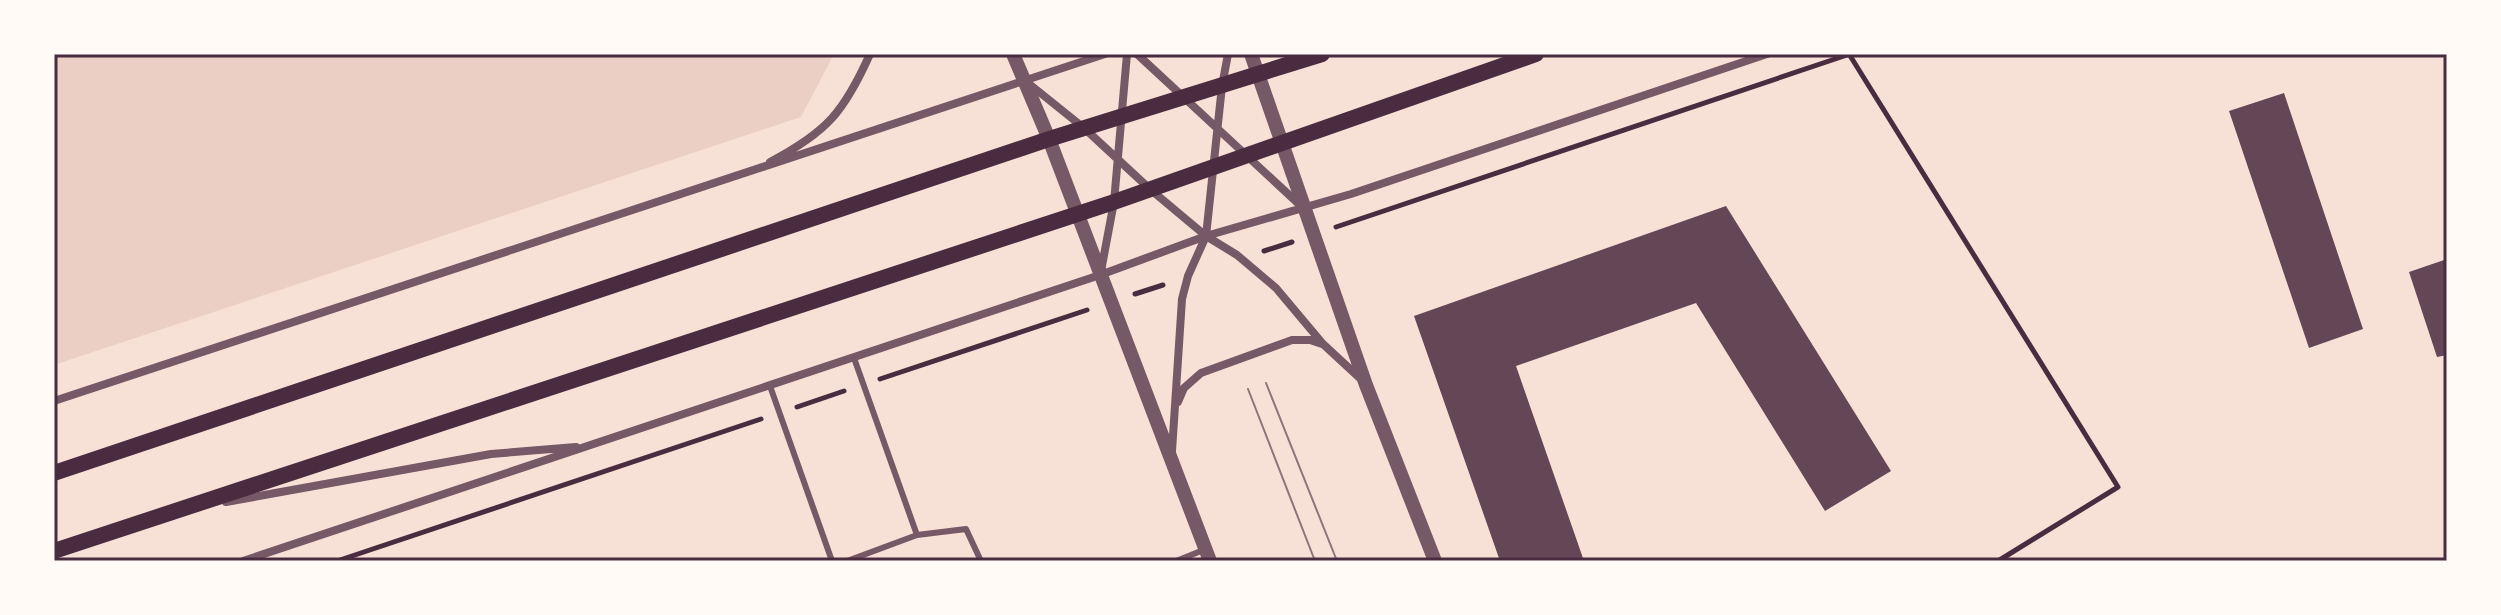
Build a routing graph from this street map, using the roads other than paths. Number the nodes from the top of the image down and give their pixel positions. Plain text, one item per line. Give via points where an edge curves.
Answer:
1 (870, 54) edge
2 (1013, 54) edge
3 (1105, 54) edge
4 (1127, 54) edge
5 (1137, 54) edge
6 (1228, 54) edge
7 (1251, 54) edge
8 (1322, 54) edge
9 (1536, 54) edge
10 (1767, 54) edge
11 (1259, 74) junction
12 (1025, 81) junction
13 (1222, 86) junction
14 (1184, 97) junction
15 (1122, 116) junction
16 (1084, 128) junction
17 (1217, 129) junction
18 (1049, 139) junction
19 (1281, 142) junction
20 (1245, 155) junction
21 (1118, 160) junction
22 (1213, 167) junction
23 (751, 173) junction
24 (1151, 190) junction
25 (1114, 202) junction
26 (1304, 209) junction
27 (1077, 214) junction
28 (1206, 236) junction
29 (1100, 275) junction
30 (1323, 344) junction
31 (854, 358) junction
32 (1366, 385) junction
33 (770, 386) junction
34 (54, 401) edge
35 (1175, 409) junction
36 (589, 446) junction
37 (1172, 459) junction
38 (54, 473) edge
39 (174, 511) junction
40 (917, 535) junction
41 (54, 551) edge
42 (1208, 555) edge
43 (243, 561) edge
44 (832, 561) edge
45 (847, 561) edge
46 (981, 561) edge
47 (1176, 561) edge
48 (1435, 561) edge

1 - 23 street via 833,119
2 - 12 street
3 - 12 street
4 - 15 street
5 - 14 street
6 - 13 street
7 - 11 street
8 - 11 main road
9 - 19 main road
10 - 26 street
11 - 13 main road
11 - 19 street
12 - 16 street
12 - 18 street
12 - 23 street
13 - 14 main road
13 - 17 street
14 - 15 main road
14 - 17 street
15 - 16 main road
15 - 21 street
16 - 18 main road
16 - 21 street
17 - 20 street
17 - 22 street
18 - 27 street
18 - 38 main road
19 - 20 main road
19 - 26 street
20 - 22 main road
20 - 26 street
21 - 24 street
21 - 25 street
22 - 24 main road
22 - 28 street
23 - 34 street
24 - 25 main road
24 - 28 street
25 - 27 main road
25 - 29 street
26 - 28 street
26 - 32 street
27 - 29 street
27 - 39 main road
28 - 29 street
28 - 30 street via 1276,288
28 - 35 street via 1182,299
29 - 31 street
29 - 37 street
30 - 32 street
30 - 35 street via 1292,340 1201,373 1184,388
31 - 33 street
31 - 40 lane
32 - 48 street
33 - 36 street
33 - 44 lane
35 - 37 street
36 - 39 street via 491,454
36 - 43 street
37 - 42 street
39 - 41 main road
40 - 45 lane
40 - 46 lane via 966,529
42 - 47 lane

